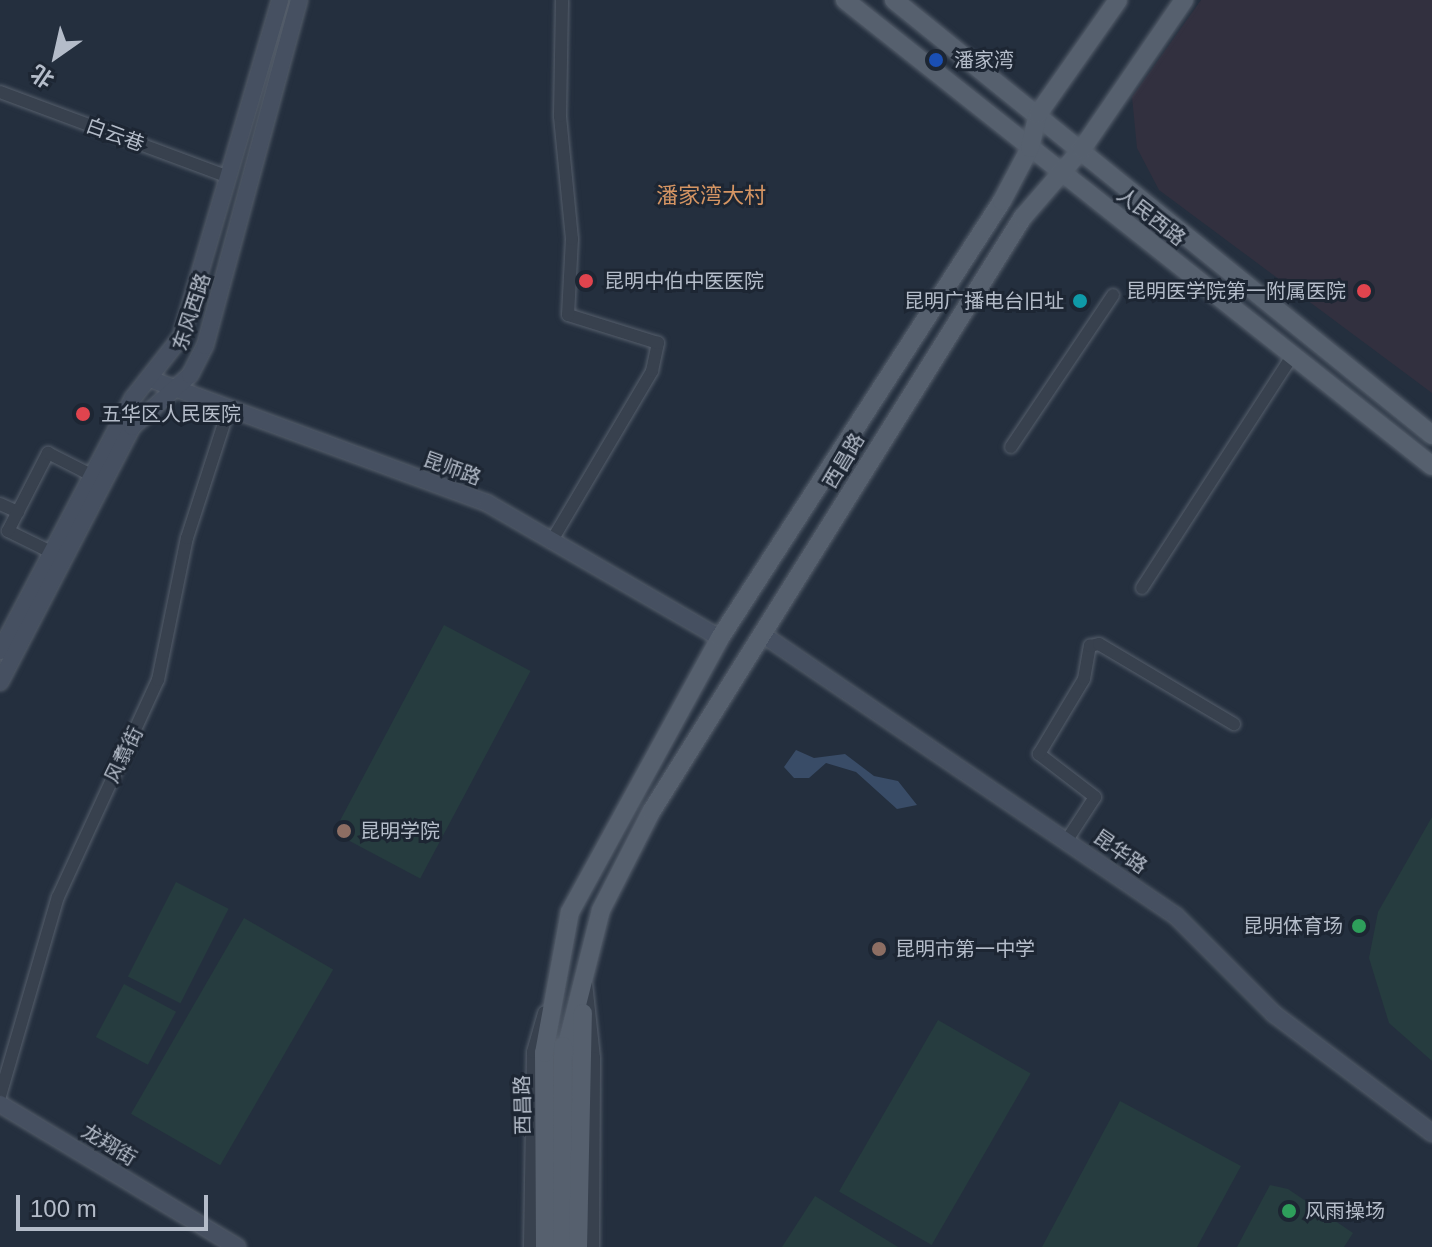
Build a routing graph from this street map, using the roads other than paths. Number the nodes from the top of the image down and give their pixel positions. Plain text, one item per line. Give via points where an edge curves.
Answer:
1 (280, 0) edge
2 (299, 0) edge
3 (562, 0) edge
4 (845, 0) edge
5 (894, 0) edge
6 (1118, 0) edge
7 (1184, 0) edge
8 (0, 92) edge
9 (1038, 114) junction
10 (1030, 148) junction
11 (1082, 149) junction
12 (1061, 172) junction
13 (229, 177) junction
14 (1113, 295) dead end
15 (1292, 356) junction
16 (150, 379) junction
17 (173, 390) junction
18 (229, 408) junction
19 (1432, 435) edge
20 (1011, 447) dead end
21 (1432, 466) edge
22 (96, 477) junction
23 (0, 504) edge
24 (18, 512) junction
25 (551, 542) junction
26 (56, 555) junction
27 (1142, 588) dead end
28 (762, 634) junction
29 (720, 638) junction
30 (0, 651) edge
31 (0, 682) edge
32 (1234, 724) dead end
33 (1067, 840) junction
34 (557, 963) junction
35 (585, 970) junction
36 (564, 1056) junction
37 (0, 1096) edge
38 (0, 1104) edge
39 (0, 1111) edge
40 (1432, 1133) edge
41 (222, 1247) edge
42 (237, 1247) edge
43 (530, 1247) edge
44 (545, 1247) edge
45 (562, 1247) edge
46 (578, 1247) edge
47 (593, 1247) edge

1 - 13 street, 东风西路
2 - 17 street, 东风西路 via 205,346
3 - 25 street via 560,116 572,239 568,315 658,343 652,371
4 - 10 main road, 人民西路
5 - 9 main road, 人民西路
6 - 9 main road, 西昌路
7 - 11 main road, 西昌路
8 - 13 street, 白云巷
9 - 10 main road, 西昌路
9 - 11 main road, 人民西路
10 - 12 main road, 人民西路
10 - 29 main road, 西昌路
11 - 12 main road, 西昌路
11 - 19 main road, 人民西路
12 - 15 main road, 人民西路
12 - 28 main road, 西昌路 via 1007,242
13 - 16 street, 东风西路 via 181,337
14 - 20 street
15 - 21 main road, 人民西路
15 - 27 street
16 - 17 street, 昆师路
16 - 22 street, 东风西路
17 - 18 street, 昆师路
17 - 22 street, 东风西路 via 132,427
18 - 25 street, 昆师路 via 487,503
18 - 37 street, 风翥街 via 187,538 158,680 58,897
22 - 24 street via 48,453
22 - 26 street, 东风西路
23 - 24 street
24 - 26 street via 8,531
25 - 29 street, 昆师路
26 - 30 street, 东风西路
26 - 31 street, 东风西路
28 - 33 street, 昆华路
28 - 35 main road, 西昌路 via 622,863
29 - 34 main road, 西昌路 via 586,879
32 - 33 street via 1099,644 1090,646 1084,679 1039,754 1095,797
33 - 40 street, 昆华路 via 1176,916 1274,1014
34 - 36 main road, 西昌路
34 - 43 street via 533,1052
34 - 44 main road, 西昌路 via 544,1053
35 - 36 main road, 西昌路
35 - 46 main road, 西昌路
35 - 47 street via 594,1058
36 - 45 main road, 西昌路
38 - 42 street, 龙翔街
39 - 41 street, 龙翔街

